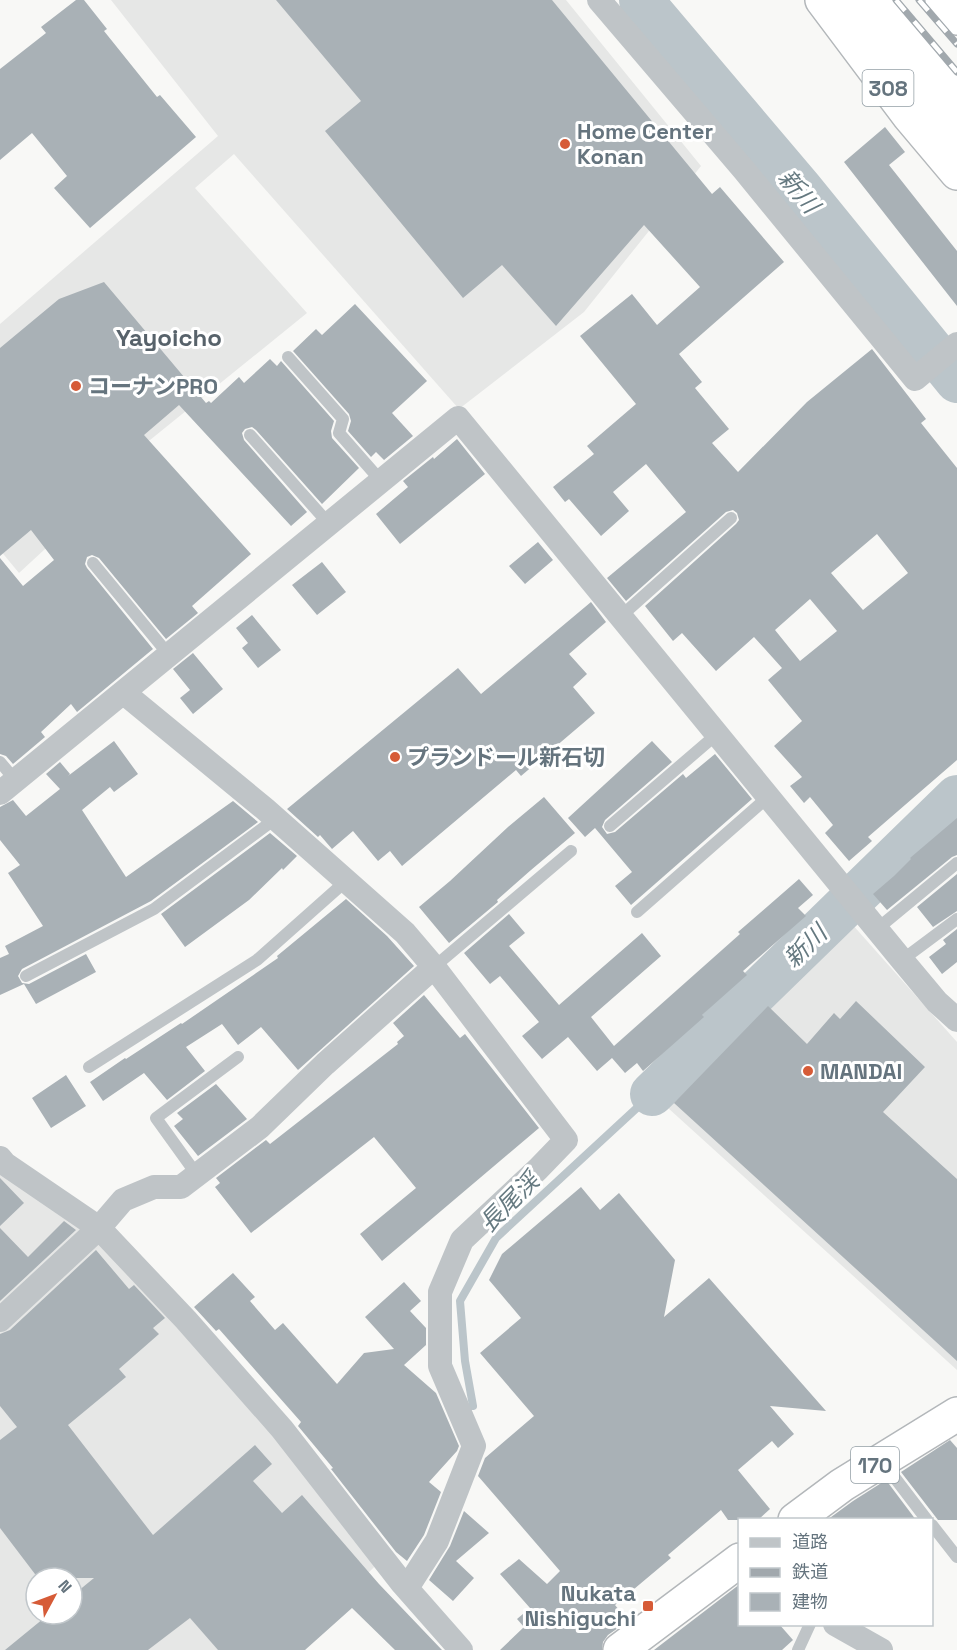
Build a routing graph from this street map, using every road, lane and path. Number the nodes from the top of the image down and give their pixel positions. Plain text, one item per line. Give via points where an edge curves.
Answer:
1 (599, 0) edge
2 (822, 0) edge
3 (838, 0) edge
4 (871, 0) edge
5 (942, 0) edge
6 (957, 18) edge
7 (957, 100) edge
8 (957, 139) edge
9 (957, 173) edge
10 (953, 347) edge
11 (288, 357) dead end
12 (250, 435) dead end
13 (381, 481) junction
14 (731, 518) dead end
15 (328, 524) junction
16 (93, 563) dead end
17 (620, 617) junction
18 (169, 655) junction
19 (124, 693) junction
20 (717, 734) junction
21 (5, 778) edge
22 (768, 797) junction
23 (275, 819) junction
24 (610, 826) dead end
25 (571, 851) dead end
26 (957, 863) edge
27 (346, 881) junction
28 (637, 912) dead end
29 (957, 918) edge
30 (878, 929) junction
31 (902, 960) junction
32 (434, 968) junction
33 (26, 976) dead end
34 (957, 1020) edge
35 (238, 1057) dead end
36 (89, 1067) dead end
37 (0, 1158) edge
38 (197, 1175) junction
39 (99, 1228) junction
40 (0, 1320) edge
41 (955, 1418) edge
42 (881, 1461) junction
43 (798, 1518) edge
44 (925, 1518) edge
45 (933, 1526) edge
46 (957, 1557) edge
47 (735, 1569) edge
48 (407, 1588) junction
49 (809, 1626) edge
50 (839, 1626) edge
51 (461, 1650) edge
52 (620, 1650) edge
53 (798, 1650) edge
54 (881, 1650) edge

1 - 10 street via 915,379
2 - 9 highway, 308
3 - 8 highway
4 - 7 highway
5 - 6 highway
11 - 13 lane via 343,418 339,433
12 - 15 lane
13 - 15 street
13 - 17 street via 458,418
14 - 17 lane
15 - 18 street
16 - 18 lane
17 - 20 street
18 - 19 street
19 - 21 street
19 - 23 street
20 - 22 street
20 - 24 lane
22 - 28 lane
22 - 30 street
23 - 27 street
23 - 33 lane via 154,909
25 - 32 lane
26 - 30 lane
27 - 32 street via 405,933
27 - 36 lane via 257,960
29 - 31 lane
30 - 31 street
31 - 34 street
32 - 38 street via 260,1127
32 - 48 street via 566,1140 462,1240 440,1292 440,1366 474,1446 437,1541
35 - 38 lane via 156,1118
37 - 39 street
38 - 39 street via 181,1187 154,1187 123,1200
39 - 40 street
39 - 48 street via 282,1429
41 - 42 highway, 170
42 - 43 highway, 170
42 - 44 lane
45 - 46 lane
47 - 52 highway
48 - 51 street
49 - 53 lane
50 - 54 street

